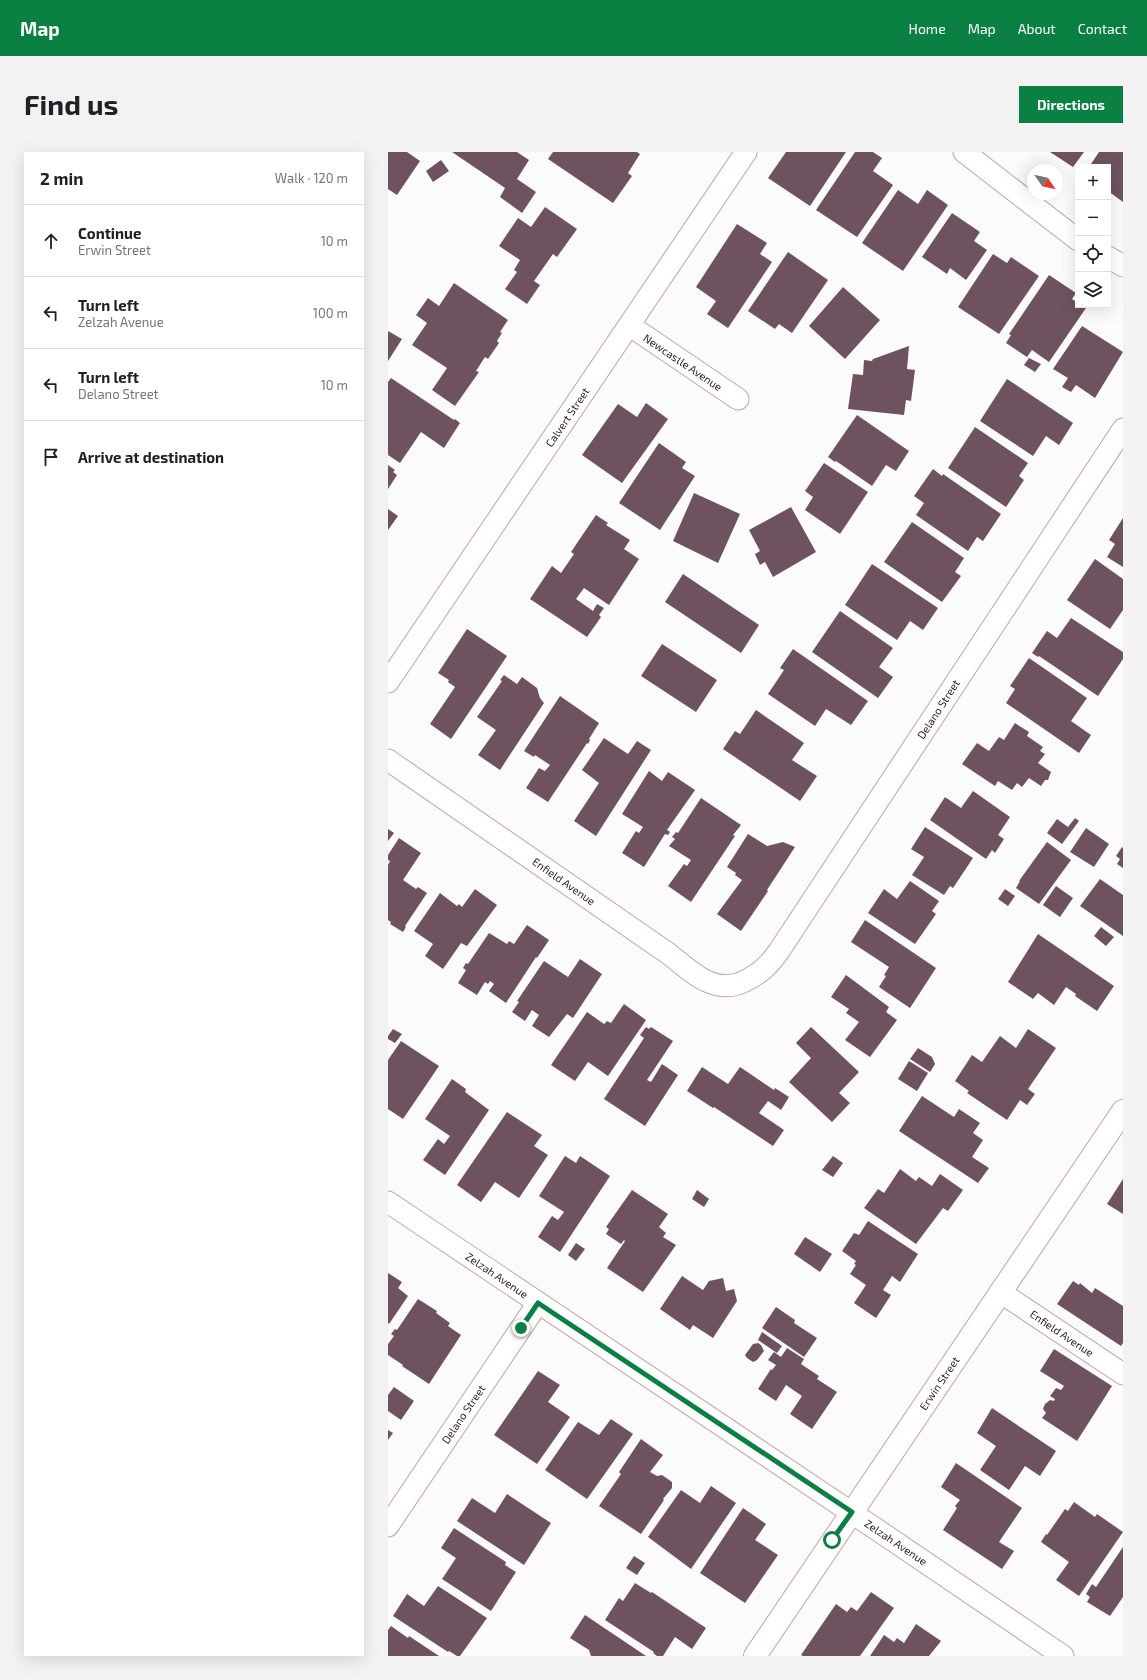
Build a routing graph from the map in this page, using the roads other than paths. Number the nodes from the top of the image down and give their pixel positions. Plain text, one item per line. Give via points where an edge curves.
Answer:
1 (746, 152) edge
2 (964, 152) edge
3 (1075, 238) edge
4 (1111, 259) edge
5 (1123, 266) edge
6 (629, 324) junction
7 (738, 399) dead end
8 (1123, 429) edge
9 (388, 682) edge
10 (388, 760) edge
11 (744, 982) joint
12 (1123, 1111) edge
13 (388, 1202) edge
14 (1000, 1292) junction
15 (538, 1303) junction
16 (1123, 1374) edge
17 (852, 1512) junction
18 (388, 1526) edge
19 (755, 1656) edge
20 (1064, 1656) edge

1 - 6 street, Calvert Street
2 - 3 street
4 - 5 street
6 - 7 street, Newcastle Avenue
6 - 9 street, Calvert Street
8 - 11 street, Delano Street via 779,951 768,966
10 - 11 street, Enfield Avenue via 696,975 723,986 735,986
12 - 14 street, Erwin Street
13 - 15 street, Zelzah Avenue
14 - 16 street, Enfield Avenue
14 - 17 street, Erwin Street
15 - 17 street, Zelzah Avenue
15 - 18 street, Delano Street
17 - 19 street, Erwin Street
17 - 20 street, Zelzah Avenue

